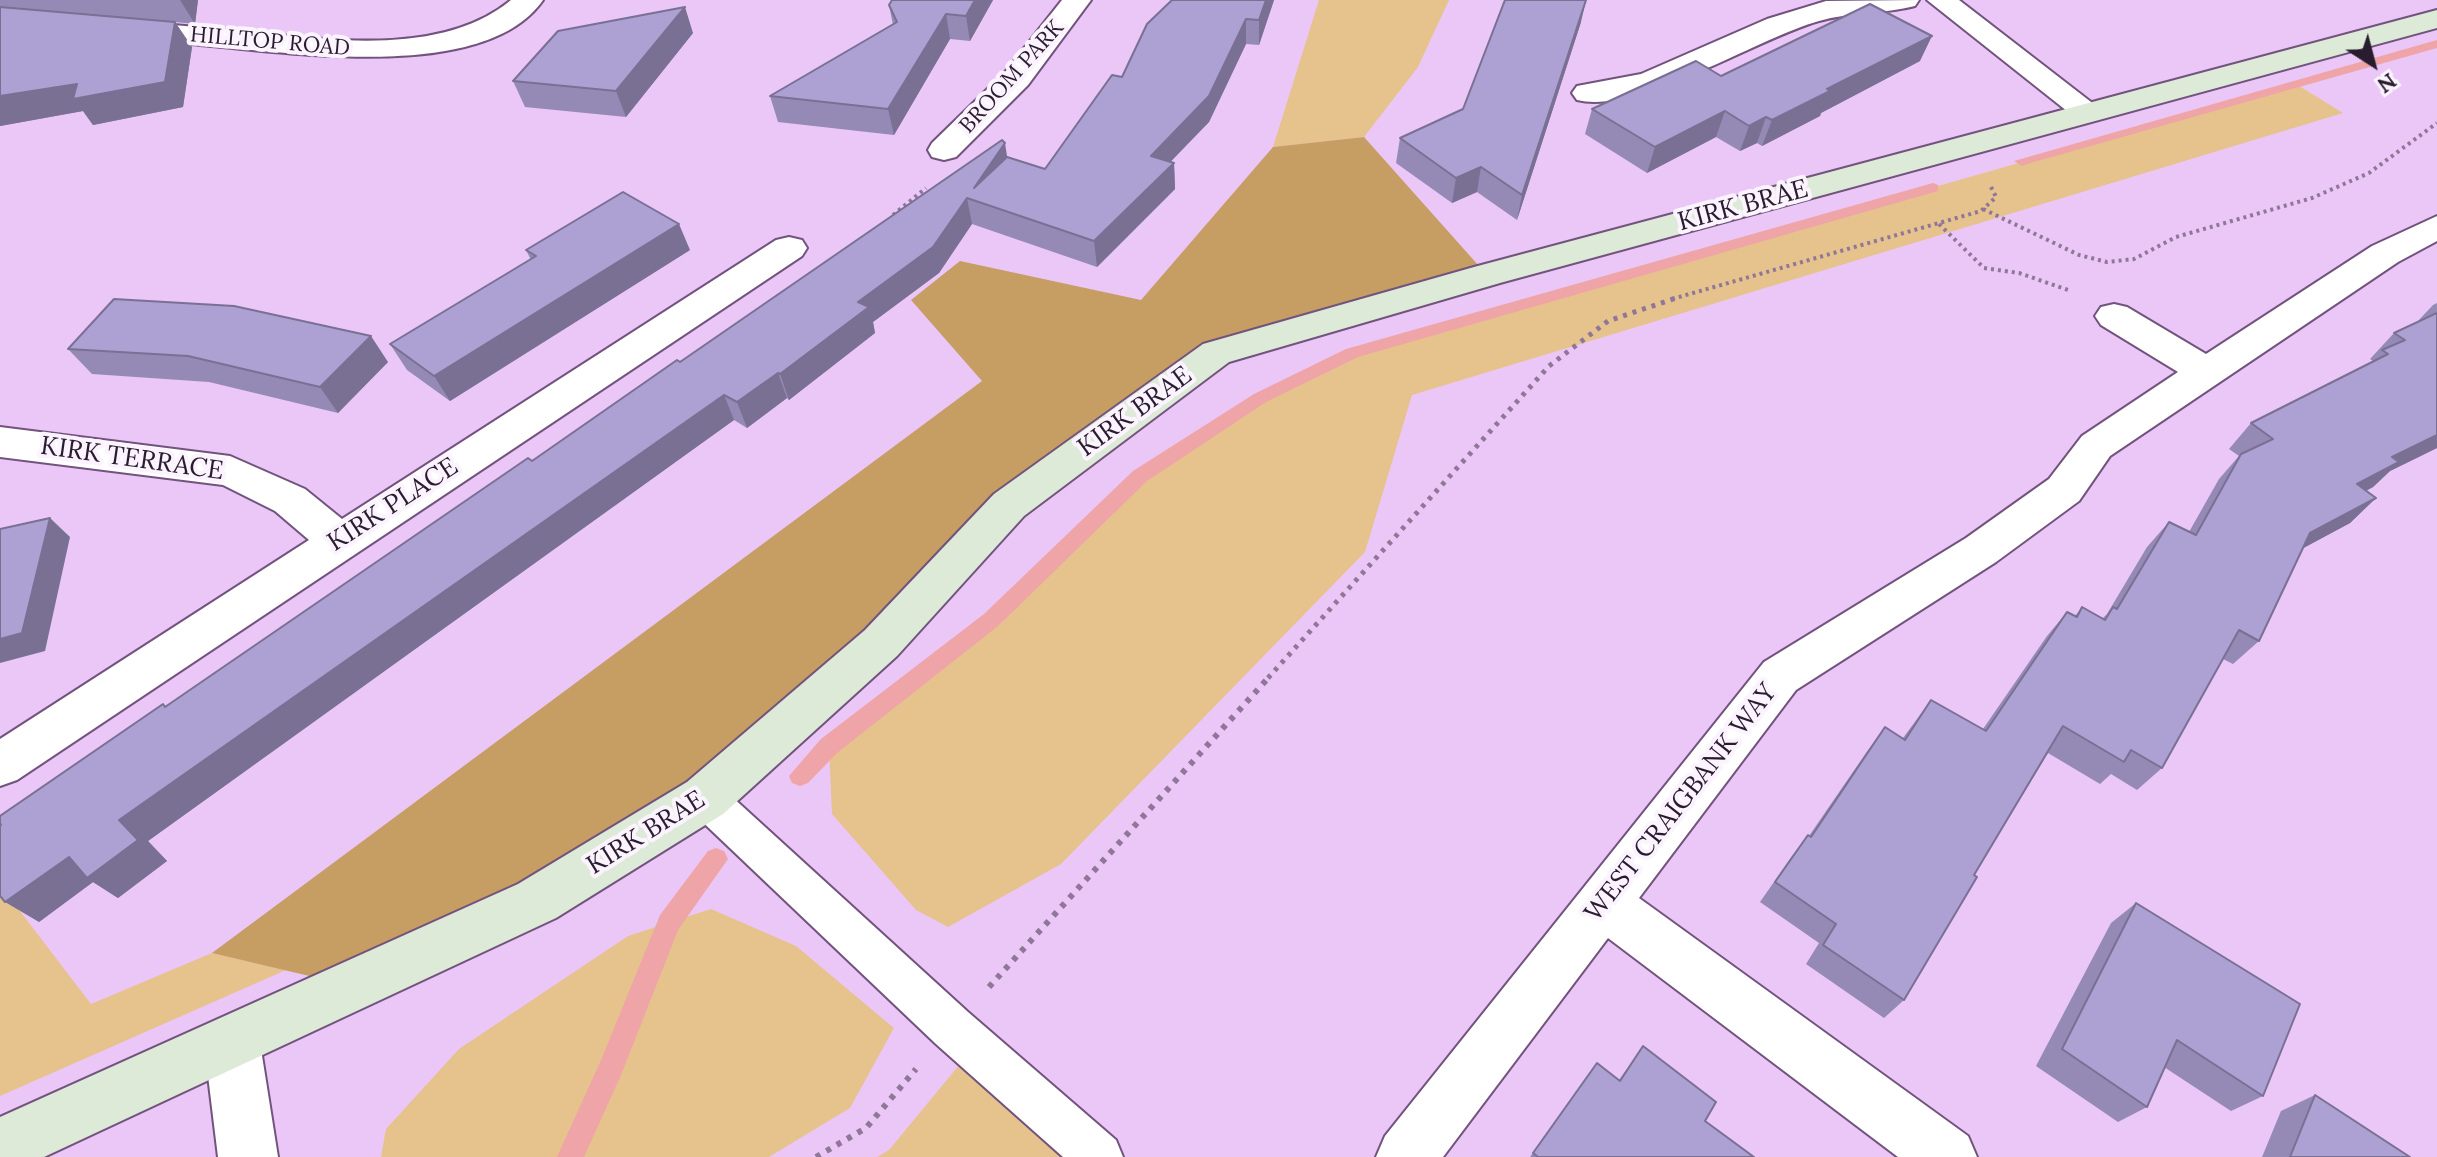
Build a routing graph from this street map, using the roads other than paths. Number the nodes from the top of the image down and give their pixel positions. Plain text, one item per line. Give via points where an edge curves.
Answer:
1 (529, 0) edge
2 (1077, 0) edge
3 (1905, 0) edge
4 (1941, 0) edge
5 (0, 19) edge
6 (2437, 19) edge
7 (1588, 93) dead end
8 (2088, 112) junction
9 (944, 150) road end
10 (2437, 227) edge
11 (789, 248) dead end
12 (2114, 316) road end
13 (2209, 373) junction
14 (0, 442) edge
15 (338, 540) junction
16 (0, 765) edge
17 (705, 798) junction
18 (1603, 903) junction
19 (232, 1043) junction
20 (0, 1147) edge
21 (248, 1157) edge
22 (1099, 1157) edge
23 (1406, 1157) edge
24 (1947, 1157) edge

1 - 5 street, HILLTOP ROAD via 479,31 423,47 368,50
2 - 9 street, BROOM PARK via 1017,78
3 - 7 street via 1813,11 1757,30 1657,79
4 - 8 street
6 - 8 street, KIRK BRAE
8 - 17 street, KIRK BRAE via 1216,353 1009,505 881,643
10 - 13 street, WEST CRAIGBANK WAY via 2385,254
11 - 15 street, KIRK PLACE
12 - 13 street
13 - 18 street, WEST CRAIGBANK WAY via 2096,446 2064,490 1981,550 1780,676
14 - 15 street, KIRK TERRACE via 230,471 290,500
15 - 16 street, KIRK PLACE
17 - 19 street, KIRK BRAE via 537,901
17 - 22 lane
18 - 23 street, WEST CRAIGBANK WAY
18 - 24 street
19 - 20 street, KIRK BRAE
19 - 21 street

